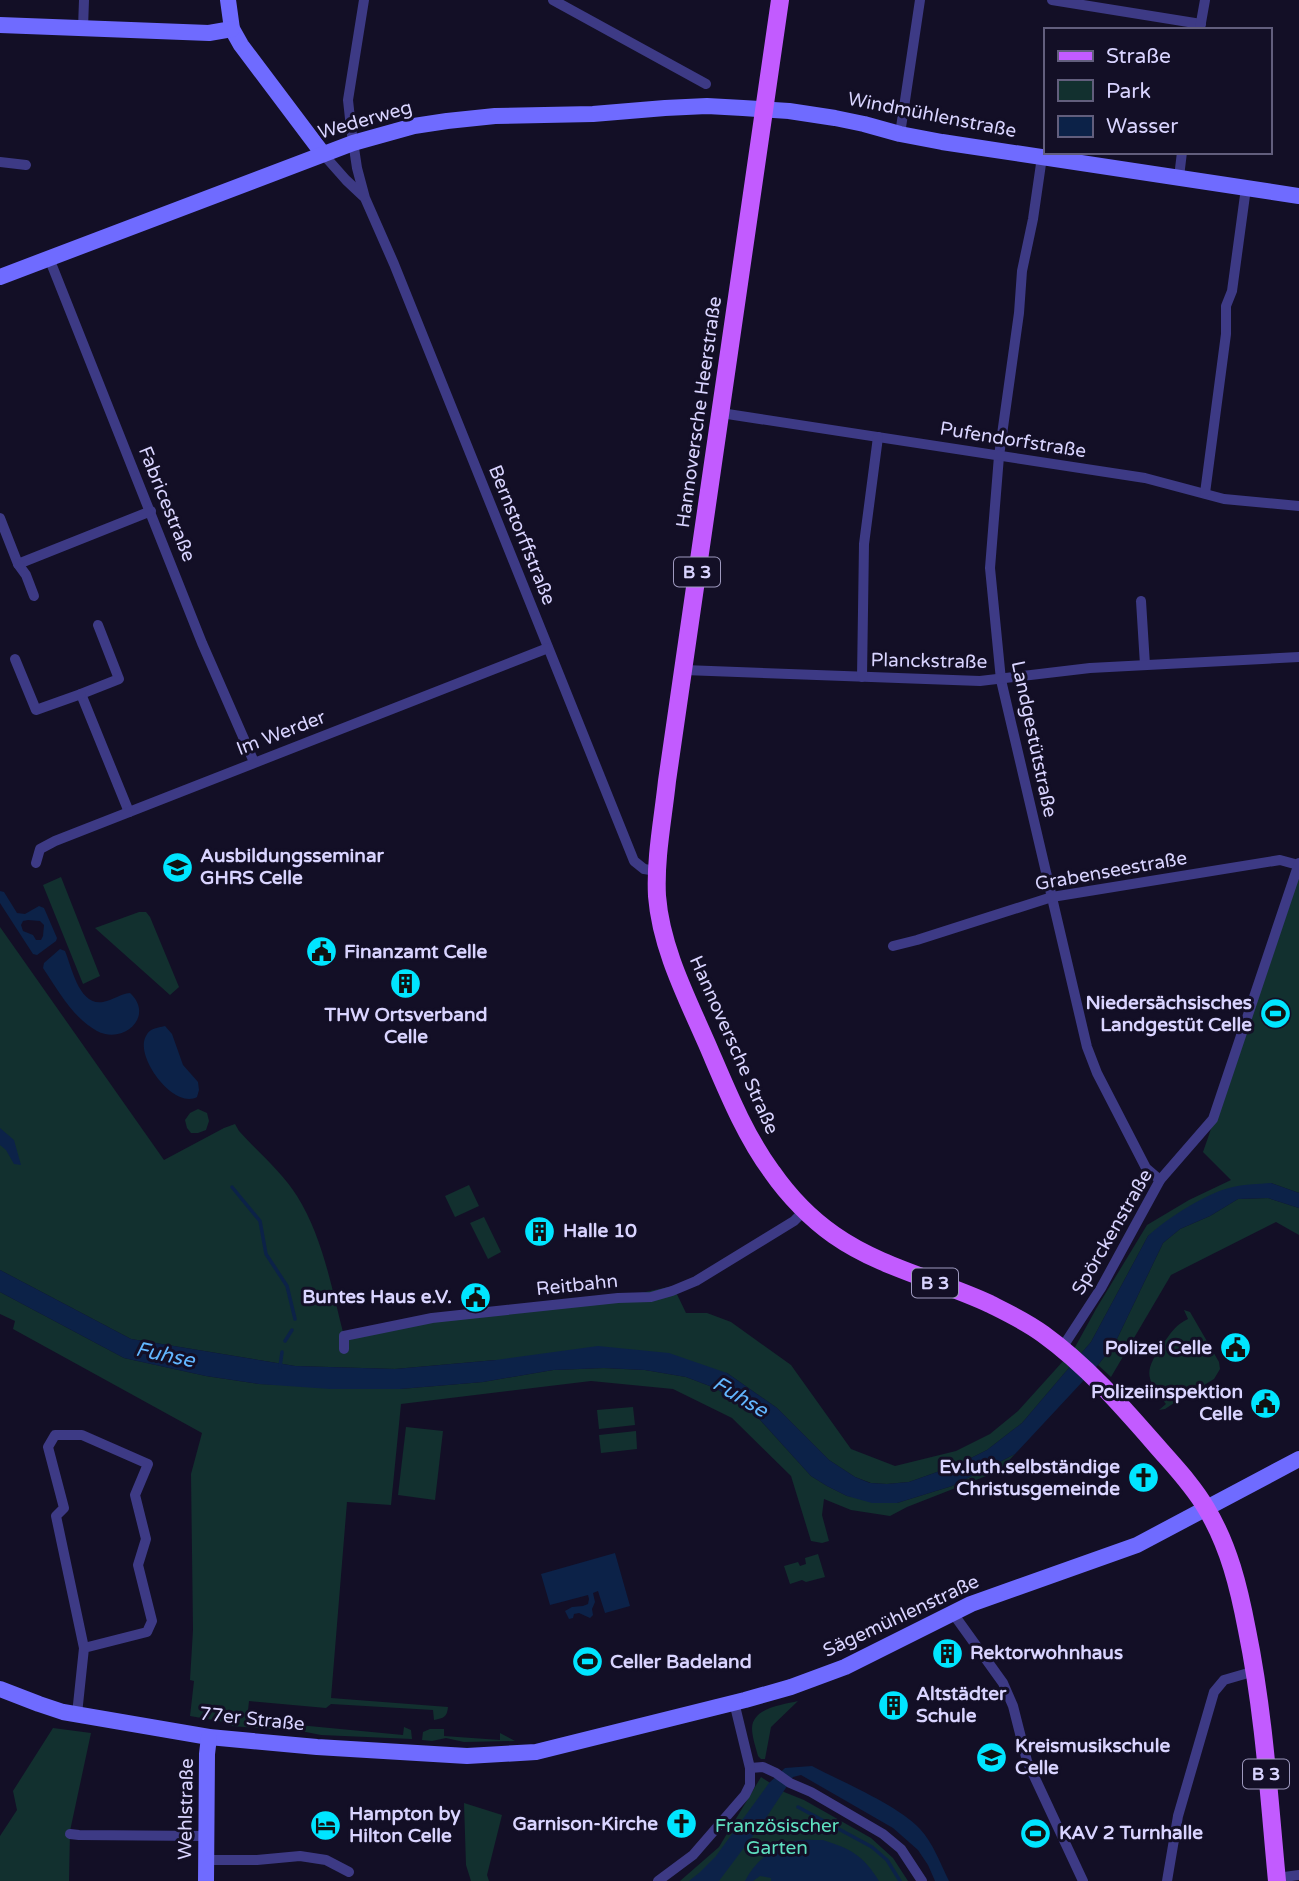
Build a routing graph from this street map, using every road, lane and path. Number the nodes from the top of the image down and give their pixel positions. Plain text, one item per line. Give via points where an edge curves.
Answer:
1 (84, 0) edge
2 (228, 0) edge
3 (363, 0) edge
4 (553, 0) edge
5 (780, 0) edge
6 (920, 0) edge
7 (1205, 0) edge
8 (1059, 1) edge
9 (0, 25) edge
10 (1201, 27) edge
11 (83, 28) junction
12 (232, 29) junction
13 (706, 84) dead end
14 (764, 109) junction
15 (900, 134) junction
16 (353, 143) junction
17 (323, 154) junction
18 (1182, 154) edge
19 (1042, 158) junction
20 (0, 162) edge
21 (26, 165) dead end
22 (1179, 177) junction
23 (1246, 188) junction
24 (1299, 197) edge
25 (365, 198) junction
26 (49, 258) junction
27 (0, 277) edge
28 (721, 413) junction
29 (878, 437) junction
30 (999, 456) junction
31 (1205, 493) junction
32 (1299, 506) edge
33 (151, 511) junction
34 (0, 518) edge
35 (18, 564) junction
36 (34, 596) dead end
37 (1141, 601) dead end
38 (98, 625) dead end
39 (548, 648) junction
40 (1299, 657) edge
41 (15, 659) dead end
42 (1145, 665) junction
43 (684, 670) junction
44 (862, 677) junction
45 (1001, 680) junction
46 (81, 694) junction
47 (254, 762) junction
48 (129, 812) junction
49 (36, 863) dead end
50 (1299, 864) edge
51 (657, 872) junction
52 (1052, 897) junction
53 (894, 946) dead end
54 (1160, 1180) junction
55 (805, 1210) junction
56 (344, 1349) dead end
57 (1064, 1351) junction
58 (1299, 1459) edge
59 (1206, 1508) junction
60 (952, 1612) junction
61 (84, 1648) junction
62 (1255, 1671) junction
63 (0, 1689) edge
64 (734, 1702) junction
65 (77, 1714) junction
66 (645, 1725) joint
67 (209, 1737) junction
68 (750, 1773) junction
69 (70, 1833) dead end
70 (206, 1836) junction
71 (206, 1860) junction
72 (349, 1872) dead end
73 (1299, 1875) edge
74 (1277, 1879) edge
75 (206, 1881) edge
76 (658, 1881) edge
77 (922, 1881) edge
78 (1083, 1881) edge
79 (1167, 1881) edge

1 - 11 street
2 - 12 street
3 - 16 street, Bernstorffstraße via 348,100
4 - 13 street
5 - 14 main road, Hannoversche Heerstraße
6 - 15 street
7 - 10 street
8 - 10 street
9 - 11 street
11 - 12 street via 209,33
12 - 17 street
14 - 15 street, Windmühlenstraße via 835,118
14 - 16 street, Wederweg via 665,108 495,116 414,127
14 - 28 main road, Hannoversche Heerstraße / B 3
15 - 19 street, Windmühlenstraße
16 - 17 street, Wederweg
16 - 25 street, Bernstorffstraße
17 - 25 street, Bernstorffstraße
17 - 26 street, Wederweg
18 - 22 street
19 - 22 street, Windmühlenstraße
19 - 30 street, Landgestütstraße via 1022,271
20 - 21 street
22 - 23 street, Windmühlenstraße
23 - 24 street, Windmühlenstraße
23 - 31 street via 1226,306
25 - 39 street, Bernstorffstraße
26 - 27 street, Wederweg
26 - 33 street, Fabricestraße
28 - 29 street, Pufendorfstraße
28 - 43 main road, Hannoversche Heerstraße / B 3
29 - 30 street, Pufendorfstraße
29 - 44 street via 864,544
30 - 31 street, Pufendorfstraße via 1145,478
30 - 45 street, Landgestütstraße via 990,568
31 - 32 street, Pufendorfstraße
33 - 35 street
33 - 47 street, Fabricestraße
34 - 35 street
35 - 36 street
37 - 42 street
38 - 46 street via 119,679
39 - 47 street, Im Werder
39 - 51 street, Bernstorffstraße via 634,861
40 - 42 street, Planckstraße
41 - 46 street via 36,710
42 - 45 street, Planckstraße
43 - 44 street, Planckstraße
43 - 51 main road, Hannoversche Heerstraße / B 3
44 - 45 street, Planckstraße
45 - 52 street, Landgestütstraße
46 - 48 street
47 - 48 street, Im Werder
48 - 49 street, Im Werder via 40,849
50 - 52 street, Grabenseestraße via 1280,860
50 - 54 street, Spörckenstraße via 1213,1119
51 - 55 main road, Hannoversche Straße / B 3 via 660,919 708,1046 748,1133 771,1171
52 - 53 street, Grabenseestraße
52 - 54 street, Landgestütstraße via 1087,1047 1146,1168
54 - 57 street, Spörckenstraße
55 - 56 street, Reitbahn via 794,1221 672,1291 651,1297 432,1318 344,1336
55 - 57 main road, Hannoversche Straße / B 3 via 857,1249 988,1303
57 - 59 main road, Hannoversche Straße / B 3 via 1131,1417
58 - 59 street, Sägemühlenstraße
59 - 60 street, Sägemühlenstraße via 1137,1545
59 - 62 main road, Hannoversche Straße / B 3 via 1230,1557
60 - 64 street, Sägemühlenstraße via 845,1667
60 - 78 street via 1003,1683 1027,1760
61 - 61 street via 56,1516 64,1508 48,1447 55,1435 82,1434 148,1464 135,1495 146,1539 138,1565 152,1621 147,1632
61 - 65 street
62 - 74 main road, Hannoversche Straße / B 3
62 - 79 street via 1224,1680 1214,1692 1178,1816
63 - 65 street, 77er Straße
64 - 66 street, Sägemühlenstraße
64 - 68 street
65 - 67 street, 77er Straße
66 - 67 street, 77er Straße via 536,1752 505,1755
67 - 70 street, Wehlstraße
68 - 76 street via 745,1795 693,1855
68 - 77 street via 763,1767 883,1834 901,1849
69 - 70 street
70 - 71 street, Wehlstraße
71 - 72 street via 300,1856 326,1860
71 - 75 street, Wehlstraße
73 - 74 street

